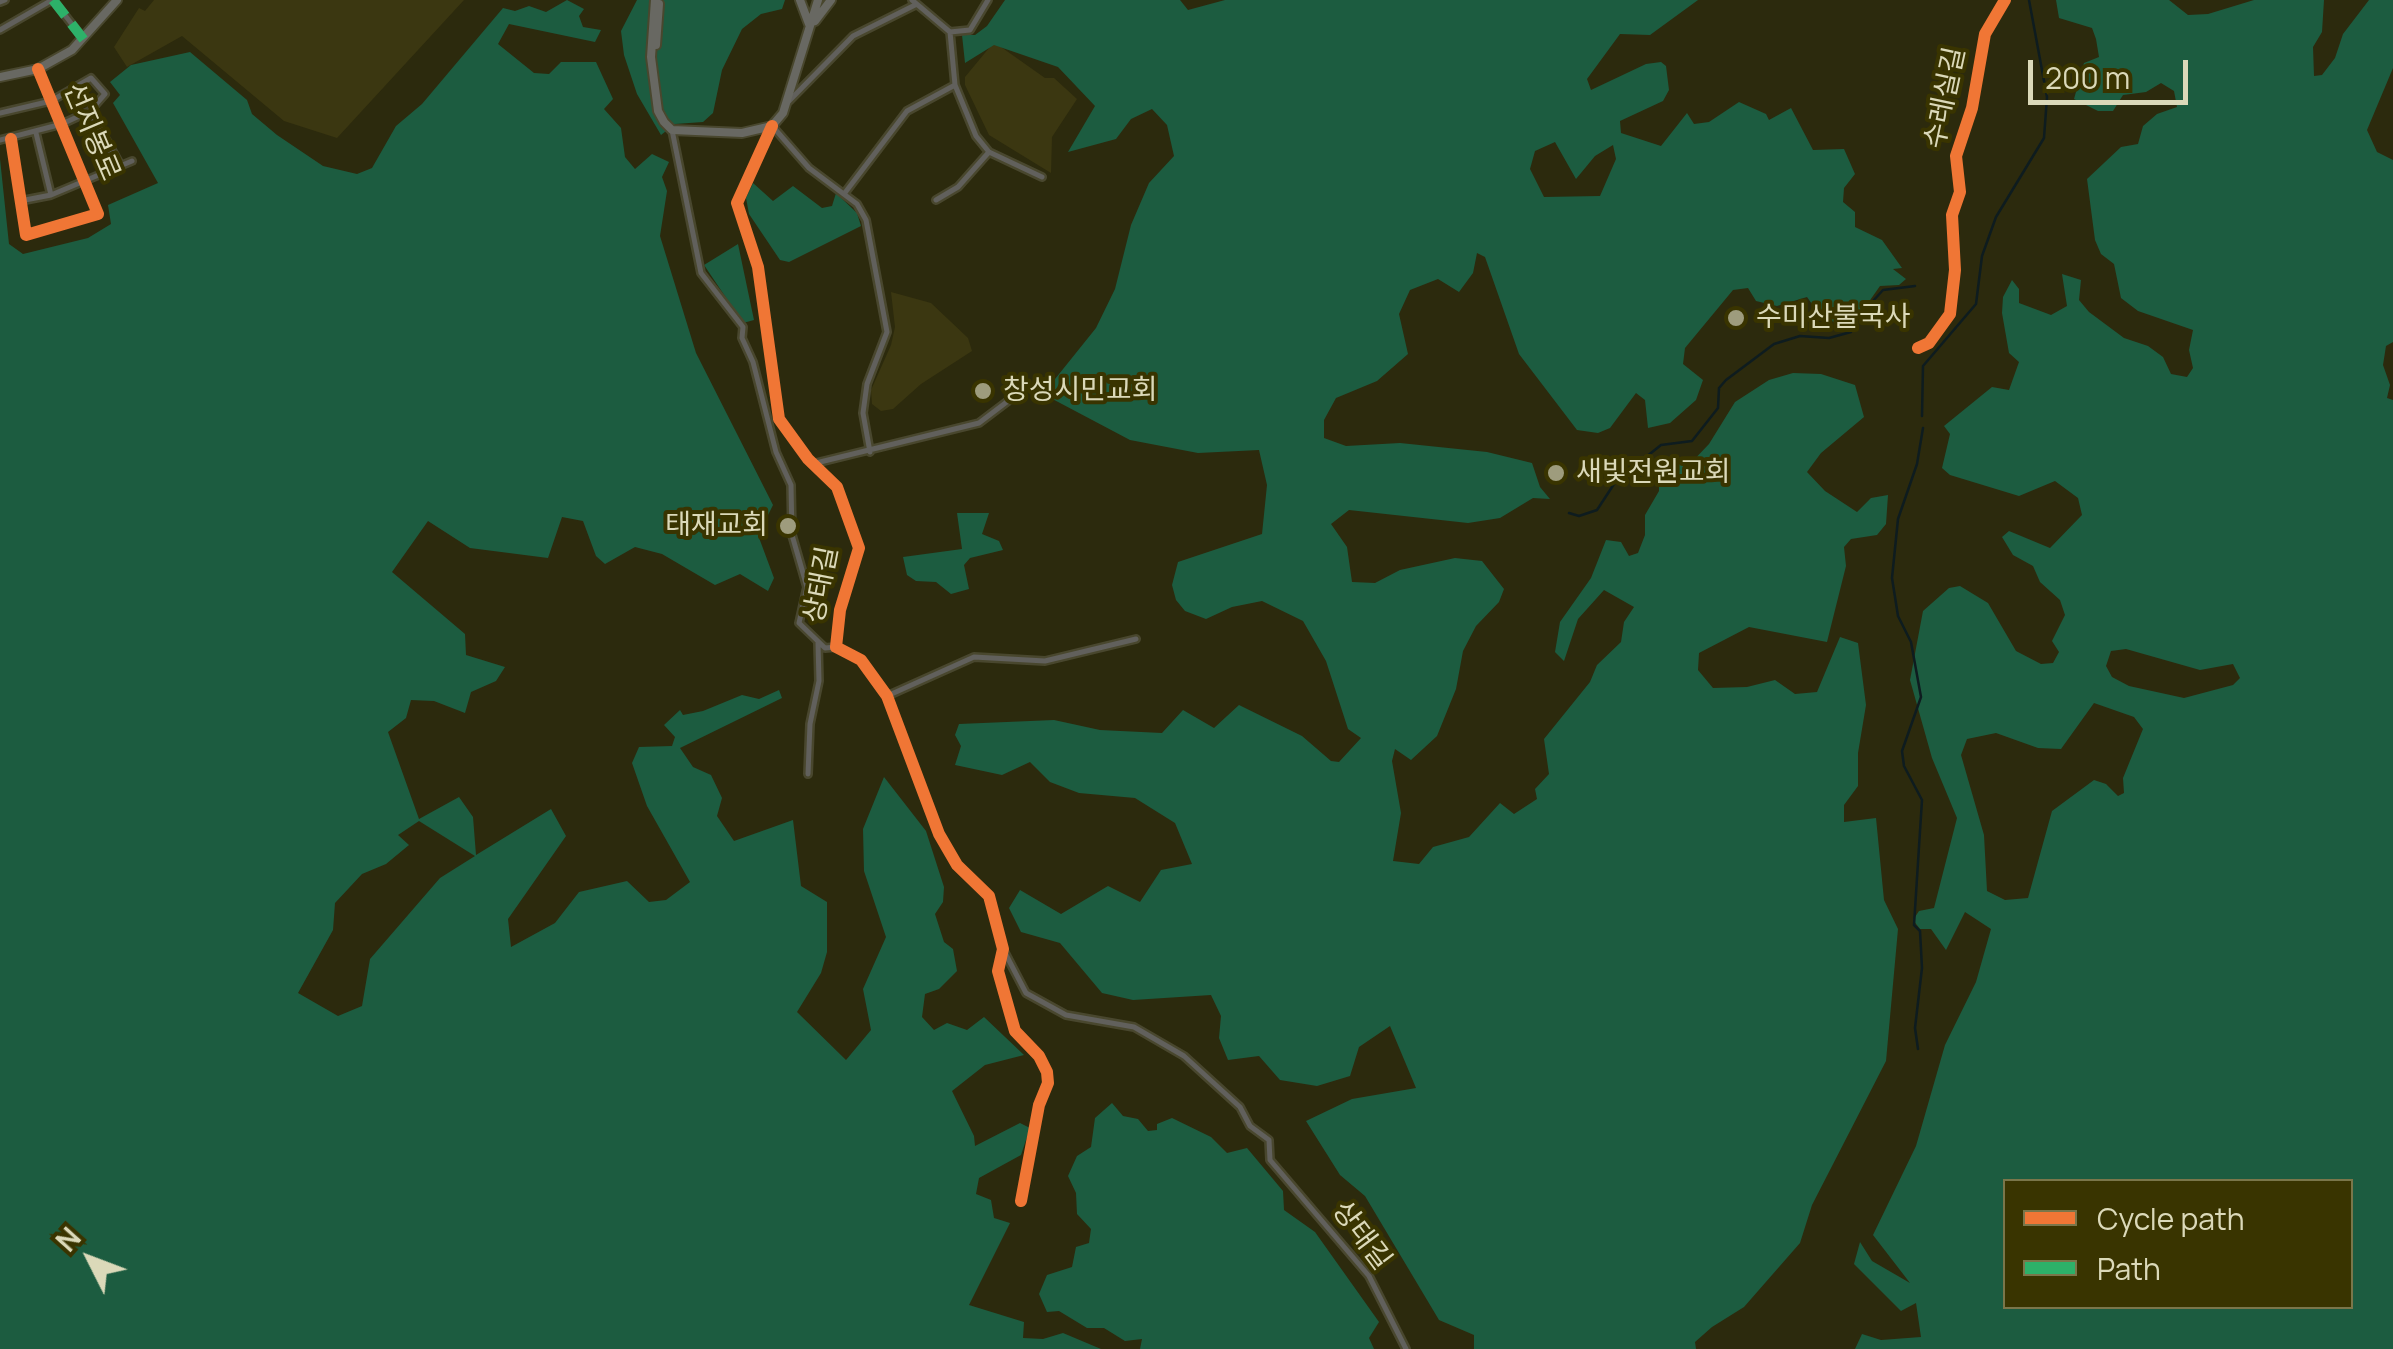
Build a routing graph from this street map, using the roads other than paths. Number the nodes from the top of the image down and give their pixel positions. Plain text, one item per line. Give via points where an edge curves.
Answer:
1 (53, 0) edge
2 (117, 0) edge
3 (657, 0) edge
4 (800, 0) edge
5 (818, 0) edge
6 (831, 0) edge
7 (988, 0) edge
8 (2005, 0) edge
9 (913, 3) edge
10 (809, 28) junction
11 (0, 30) edge
12 (950, 32) junction
13 (84, 40) junction
14 (38, 68) junction
15 (796, 68) junction
16 (813, 73) junction
17 (0, 78) edge
18 (654, 84) junction
19 (956, 85) junction
20 (51, 101) junction
21 (786, 103) junction
22 (90, 110) junction
23 (0, 113) edge
24 (62, 124) junction
25 (772, 126) junction
26 (672, 130) junction
27 (36, 132) junction
28 (10, 139) junction
29 (0, 140) edge
30 (989, 152) junction
31 (132, 160) dead end
32 (122, 166) junction
33 (1042, 177) dead end
34 (86, 181) junction
35 (844, 194) junction
36 (51, 195) junction
37 (936, 200) dead end
38 (20, 201) junction
39 (1918, 348) dead end
40 (1008, 401) dead end
41 (784, 426) junction
42 (772, 429) junction
43 (870, 452) junction
44 (812, 464) junction
45 (1136, 639) dead end
46 (818, 642) junction
47 (836, 647) junction
48 (887, 696) junction
49 (808, 774) dead end
50 (1002, 949) junction
51 (1021, 1201) dead end
52 (1406, 1349) edge

1 - 11 street
1 - 13 street
2 - 13 main road
3 - 18 main road
3 - 18 main road
4 - 10 main road
5 - 10 main road
6 - 10 main road
7 - 12 street via 970,30
8 - 39 street, 수레실길 via 1985,34 1956,156 1960,192 1952,215 1950,314 1929,344
9 - 12 street
9 - 16 street via 853,36
10 - 15 main road
12 - 19 street
13 - 14 main road
14 - 17 main road
14 - 20 street, 선지봉로
15 - 16 street
15 - 21 main road
16 - 21 street
18 - 26 main road via 658,111
19 - 30 street via 968,122
19 - 35 street via 907,110
20 - 22 street via 91,78 105,94
20 - 23 street
20 - 24 street, 선지봉로
21 - 25 main road
22 - 24 street
22 - 32 street
24 - 27 street
24 - 34 street, 선지봉로
25 - 26 main road via 742,133
25 - 35 street via 795,155
25 - 41 street, 상태길 via 737,203 758,267
26 - 42 street via 701,273 743,327
27 - 28 street
27 - 36 street
28 - 29 street
28 - 38 street
30 - 33 street
30 - 37 street via 958,187
31 - 32 street
32 - 34 street
34 - 36 street
34 - 38 street, 선지봉로 via 98,214 26,234
35 - 43 street via 866,220 886,332 867,384 863,414
36 - 38 street
40 - 43 street via 979,423
41 - 42 street
41 - 44 street, 상태길
42 - 46 street via 791,485 792,536 807,586 799,623
43 - 44 street
44 - 47 street, 상태길 via 837,487 859,548
45 - 48 street via 1045,660 974,657
46 - 47 street
46 - 49 street
47 - 48 street, 상태길 via 861,660
48 - 50 street, 상태길 via 939,834 957,865 989,896
50 - 51 street, 상태길 via 998,970 1015,1030 1039,1056 1048,1083
50 - 52 street, 상태길 via 1026,993 1066,1015 1134,1027 1184,1056 1240,1107 1250,1126 1269,1140 1270,1160 1369,1276

